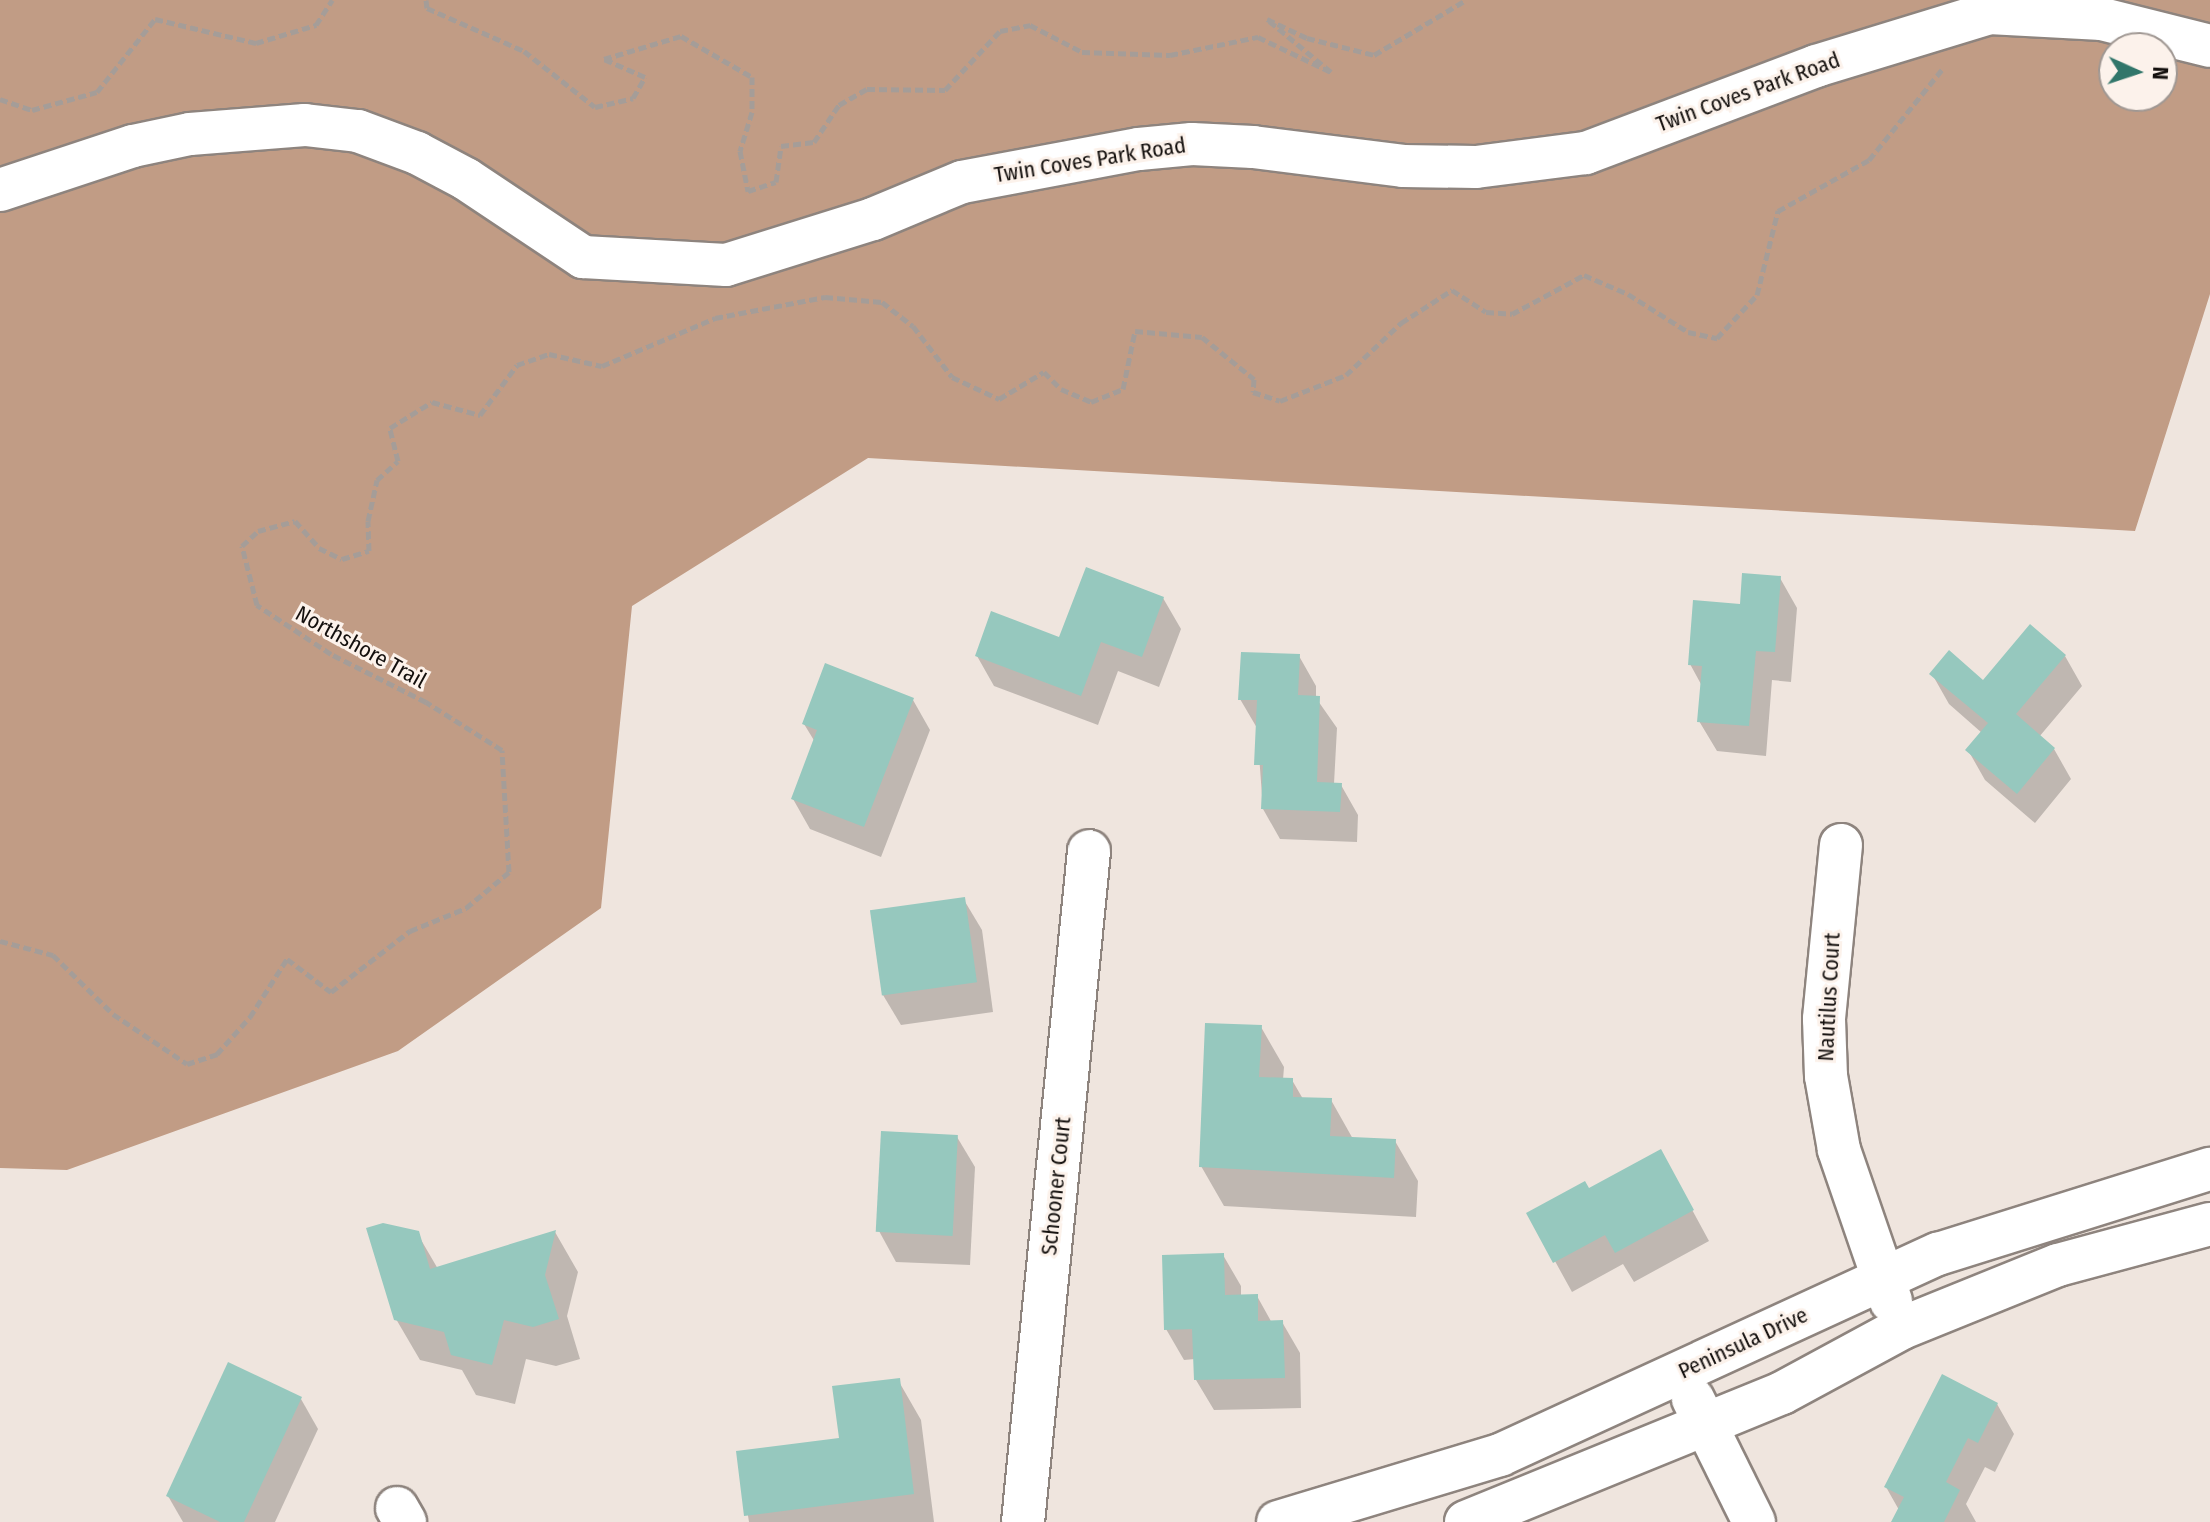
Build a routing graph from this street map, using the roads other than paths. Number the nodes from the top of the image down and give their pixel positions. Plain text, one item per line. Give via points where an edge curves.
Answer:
1 (2210, 46) edge
2 (0, 190) edge
3 (1841, 845) dead end
4 (1089, 851) dead end
5 (2210, 1169) edge
6 (2210, 1224) edge
7 (1882, 1277) junction
8 (1902, 1328) junction
9 (1680, 1372) junction
10 (1704, 1424) junction
11 (1023, 1522) edge
12 (1278, 1522) edge
13 (1466, 1522) edge
14 (1754, 1522) edge

1 - 2 street, Twin Coves Park Road via 2102,19 1989,13 1816,66 1586,153 1476,167 1403,166 1253,147 1192,144 1139,149 962,182 873,219 726,265 583,257 417,153 358,131 305,125 190,134 133,146
3 - 7 street, Nautilus Court via 1824,1019 1826,1076 1839,1150
4 - 11 street, Schooner Court
5 - 7 street, Peninsula Drive
6 - 8 street via 2058,1265
7 - 8 street, Nautilus Court
7 - 9 street, Peninsula Drive
8 - 10 street via 1782,1393
9 - 10 street
9 - 12 street, Peninsula Drive via 1500,1455
10 - 13 street
10 - 14 street

